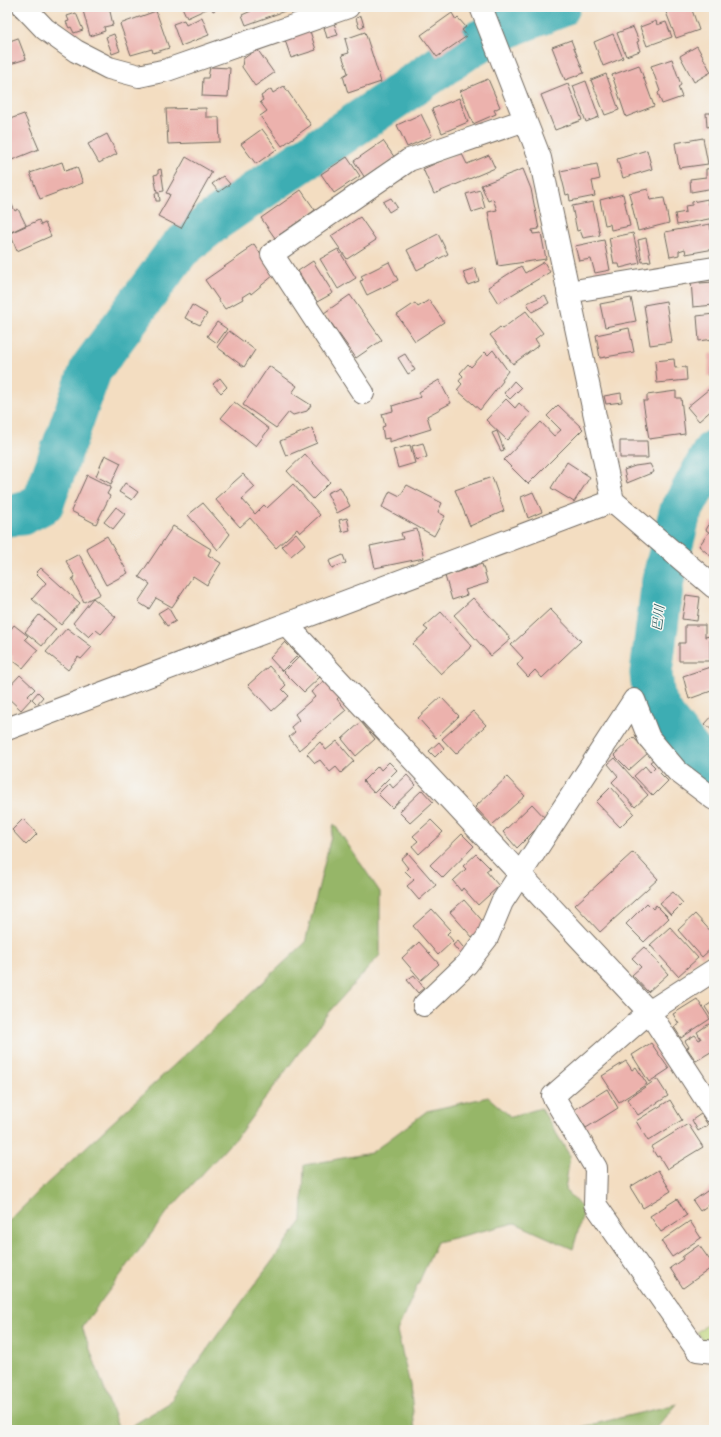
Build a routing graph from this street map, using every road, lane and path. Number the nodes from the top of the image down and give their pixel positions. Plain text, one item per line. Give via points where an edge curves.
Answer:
1 (24, 7) edge
2 (348, 7) edge
3 (484, 14) edge
4 (525, 120) junction
5 (714, 268) edge
6 (568, 292) junction
7 (363, 393) dead end
8 (613, 501) junction
9 (714, 587) edge
10 (286, 624) junction
11 (7, 729) edge
12 (714, 799) edge
13 (520, 874) junction
14 (714, 970) edge
15 (424, 1005) dead end
16 (649, 1012) junction
17 (714, 1112) edge
18 (714, 1352) edge

1 - 2 street via 45,29 76,51 109,68 139,76 167,70
3 - 4 street
4 - 6 street via 540,158
4 - 7 street via 409,160 272,254
5 - 6 street
6 - 8 street
8 - 9 street
8 - 10 street
10 - 11 street
10 - 13 street
12 - 13 street via 677,771 649,738 634,700
13 - 15 street via 502,902 487,938 467,964
13 - 16 street
14 - 16 street
16 - 17 street
16 - 18 street via 553,1096 596,1168 595,1204 697,1350

